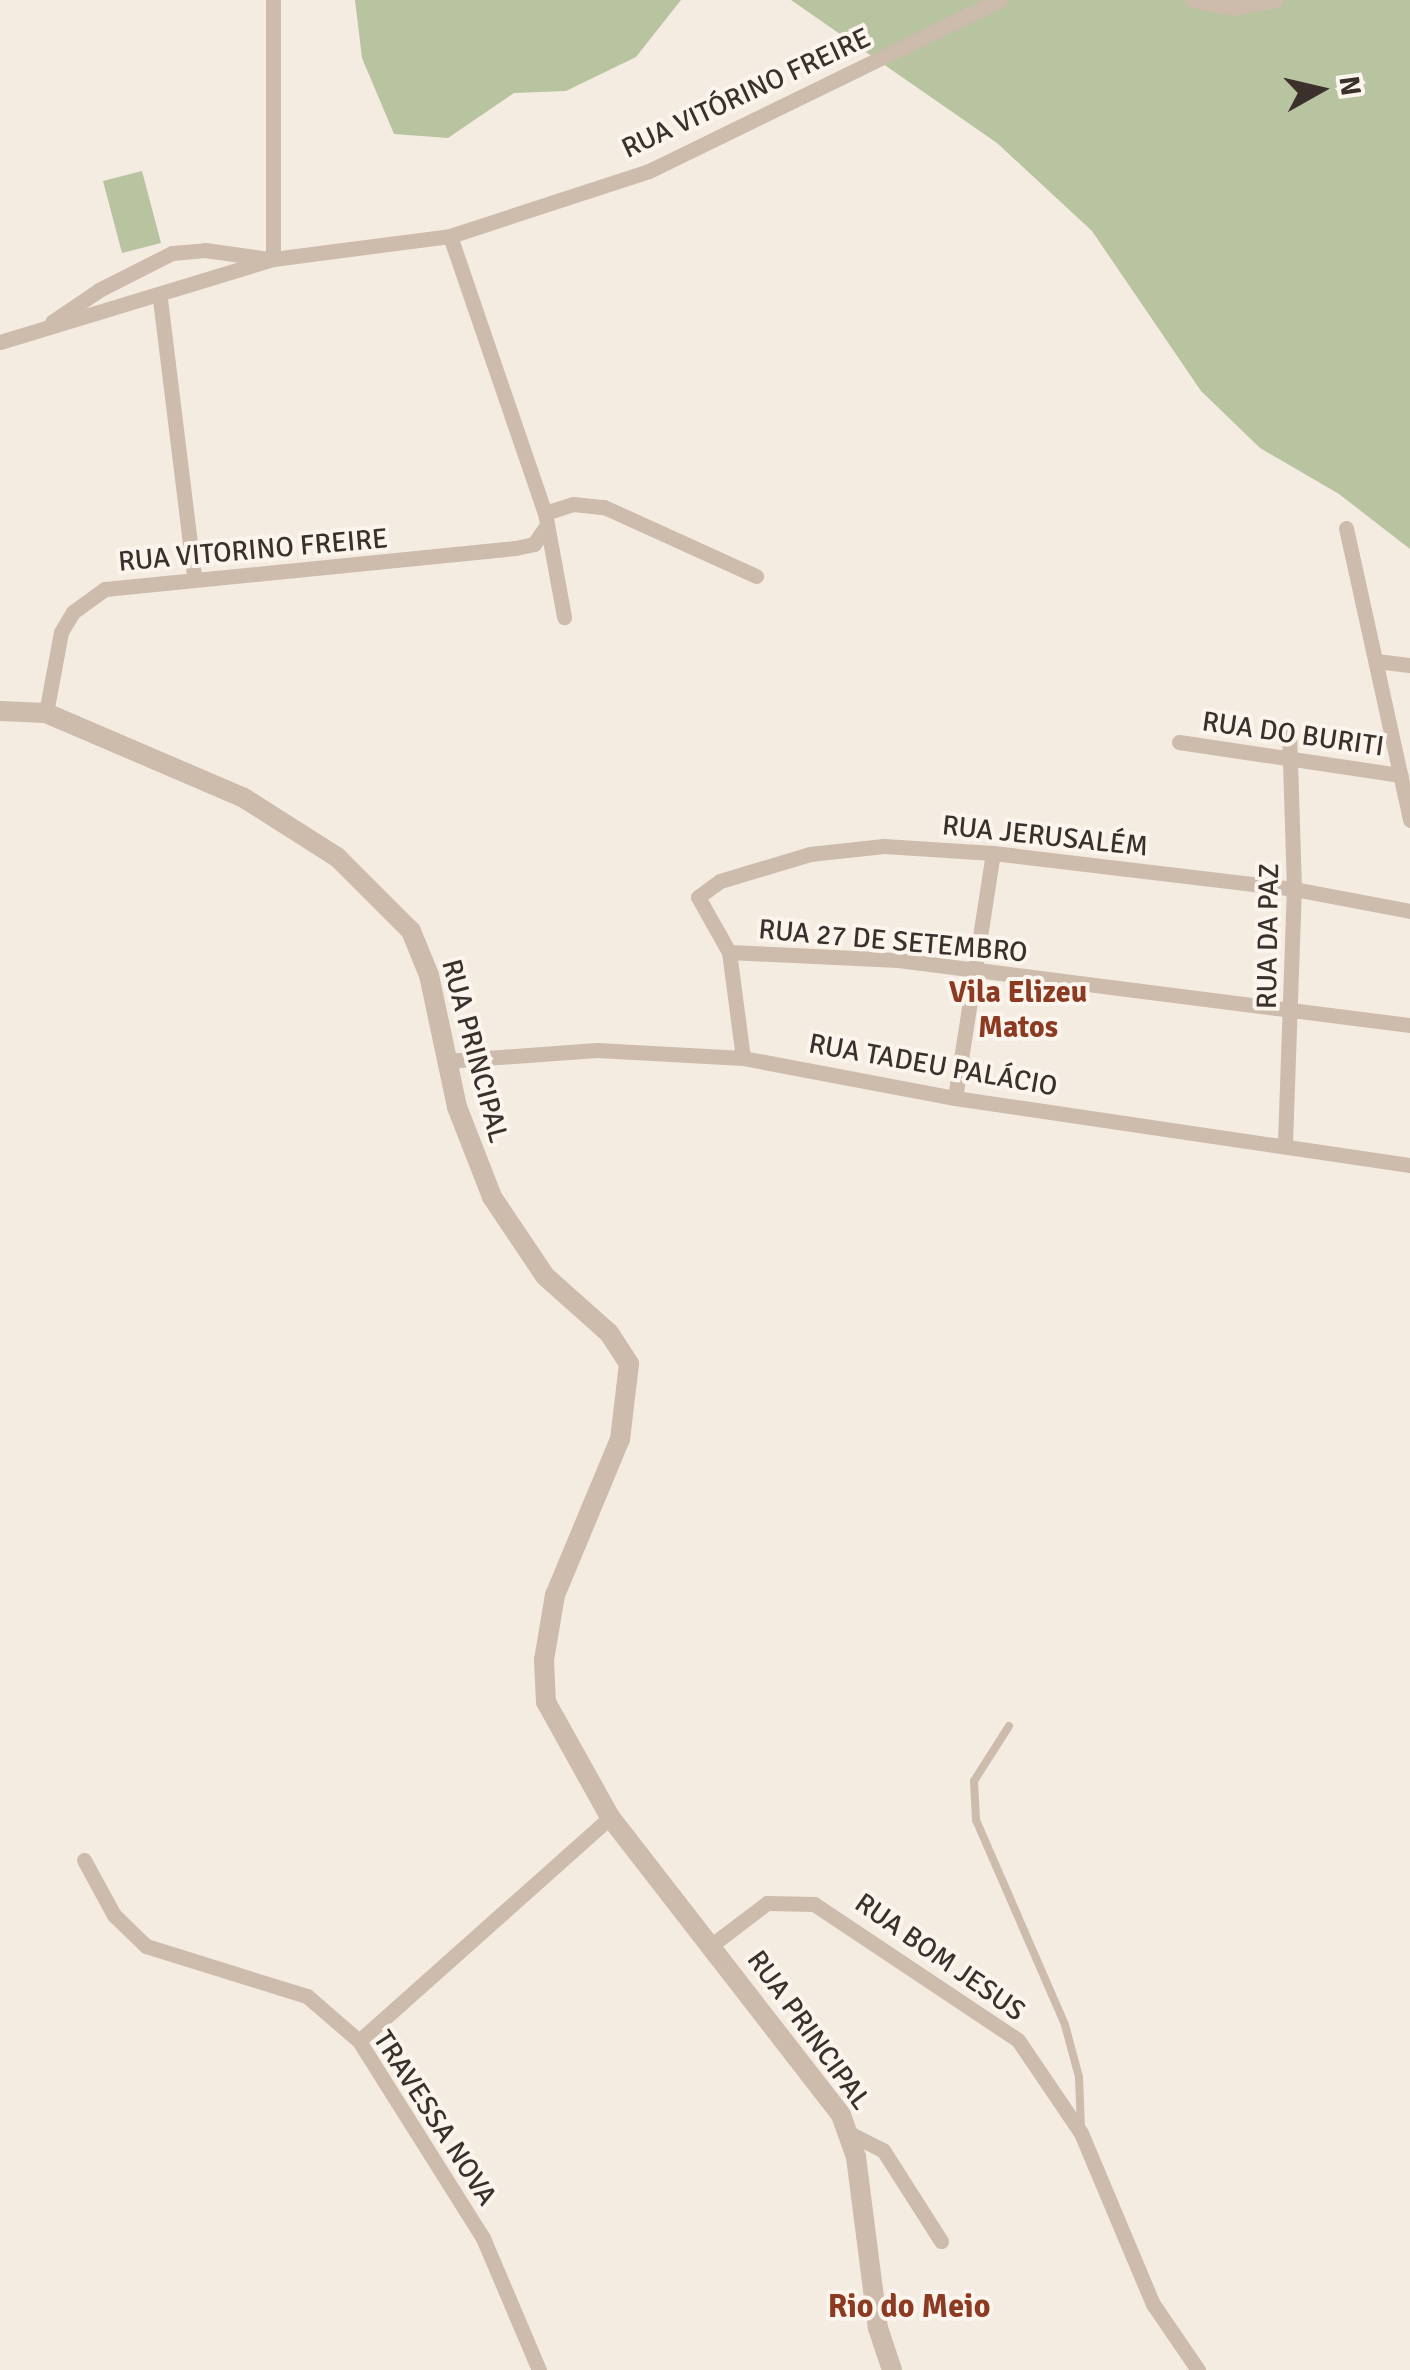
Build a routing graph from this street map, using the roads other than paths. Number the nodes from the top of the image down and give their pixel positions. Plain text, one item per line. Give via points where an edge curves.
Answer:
1 (274, 0) edge
2 (999, 0) edge
3 (1192, 0) edge
4 (1275, 0) edge
5 (450, 236) junction
6 (273, 259) junction
7 (160, 299) junction
8 (44, 328) junction
9 (0, 342) edge
10 (544, 521) junction
11 (1346, 528) dead end
12 (194, 576) junction
13 (756, 576) dead end
14 (564, 617) dead end
15 (1376, 661) junction
16 (1410, 664) edge
17 (0, 711) edge
18 (46, 714) junction
19 (1288, 730) dead end
20 (1178, 742) dead end
21 (1292, 762) junction
22 (1401, 775) junction
23 (1410, 820) edge
24 (993, 853) junction
25 (1294, 889) junction
26 (1410, 911) edge
27 (728, 952) junction
28 (976, 973) junction
29 (1292, 1009) junction
30 (1410, 1025) edge
31 (742, 1058) junction
32 (446, 1061) junction
33 (955, 1098) junction
34 (1286, 1143) junction
35 (1410, 1166) edge
36 (1009, 1726) dead end
37 (610, 1817) junction
38 (84, 1860) dead end
39 (712, 1944) junction
40 (359, 2041) junction
41 (849, 2133) junction
42 (1081, 2133) junction
43 (941, 2242) dead end
44 (540, 2370) edge
45 (892, 2370) edge
46 (1198, 2370) edge

1 - 6 street
2 - 5 street, RUA VITÓRINO FREIRE via 648,171
3 - 4 street via 1234,8
5 - 6 street, RUA VITÓRINO FREIRE
5 - 10 street
6 - 7 street, RUA VITÓRINO FREIRE
6 - 8 street, RUA VITÓRINO FREIRE via 206,250 172,253
7 - 8 street, RUA VITÓRINO FREIRE
7 - 12 street
8 - 9 street, RUA VITÓRINO FREIRE
10 - 12 street, RUA VITORINO FREIRE via 534,544 515,548
10 - 13 street, RUA VITORINO FREIRE via 573,504 604,507
10 - 14 street
11 - 15 street
12 - 18 street, RUA VITORINO FREIRE via 105,589 73,612 55,650
15 - 16 street
15 - 22 street
17 - 18 street, RUA PRINCIPAL
18 - 32 street, RUA PRINCIPAL via 244,798 338,856 411,931 429,975
19 - 21 street, RUA DA PAZ
20 - 21 street, RUA DO BURITI
21 - 22 street, RUA DO BURITI
21 - 25 street, RUA DA PAZ
22 - 23 street
24 - 25 street, RUA JERUSALÉM
24 - 27 street, RUA JERUSALÉM via 884,846 810,854 704,887 701,912
24 - 28 street
25 - 26 street, RUA JERUSALÉM
25 - 29 street, RUA DA PAZ
27 - 28 street, RUA 27 DE SETEMBRO via 811,952
27 - 31 street
28 - 29 street, RUA 27 DE SETEMBRO
28 - 33 street
29 - 30 street, RUA 27 DE SETEMBRO
29 - 34 street, RUA DA PAZ
31 - 32 street, RUA TADEU PALÁCIO via 597,1050
31 - 33 street, RUA TADEU PALÁCIO
32 - 37 street, RUA PRINCIPAL via 471,1152 516,1240 544,1276 609,1334 629,1364 626,1421 568,1554 544,1672 553,1724
33 - 34 street, RUA TADEU PALÁCIO
34 - 35 street, RUA TADEU PALÁCIO
36 - 42 lane via 974,1781 976,1820 1065,2026 1079,2077
37 - 39 street, RUA PRINCIPAL
37 - 40 street
38 - 40 street, TRAVESSA NOVA via 114,1915 146,1946 307,1996
39 - 41 street, RUA PRINCIPAL
39 - 42 street, RUA BOM JESUS via 767,1903 802,1902 834,1914 1018,2040
40 - 44 street, TRAVESSA NOVA via 482,2238
41 - 43 street via 882,2150
41 - 45 street, RUA PRINCIPAL via 878,2328
42 - 46 street, RUA BOM JESUS via 1153,2304

